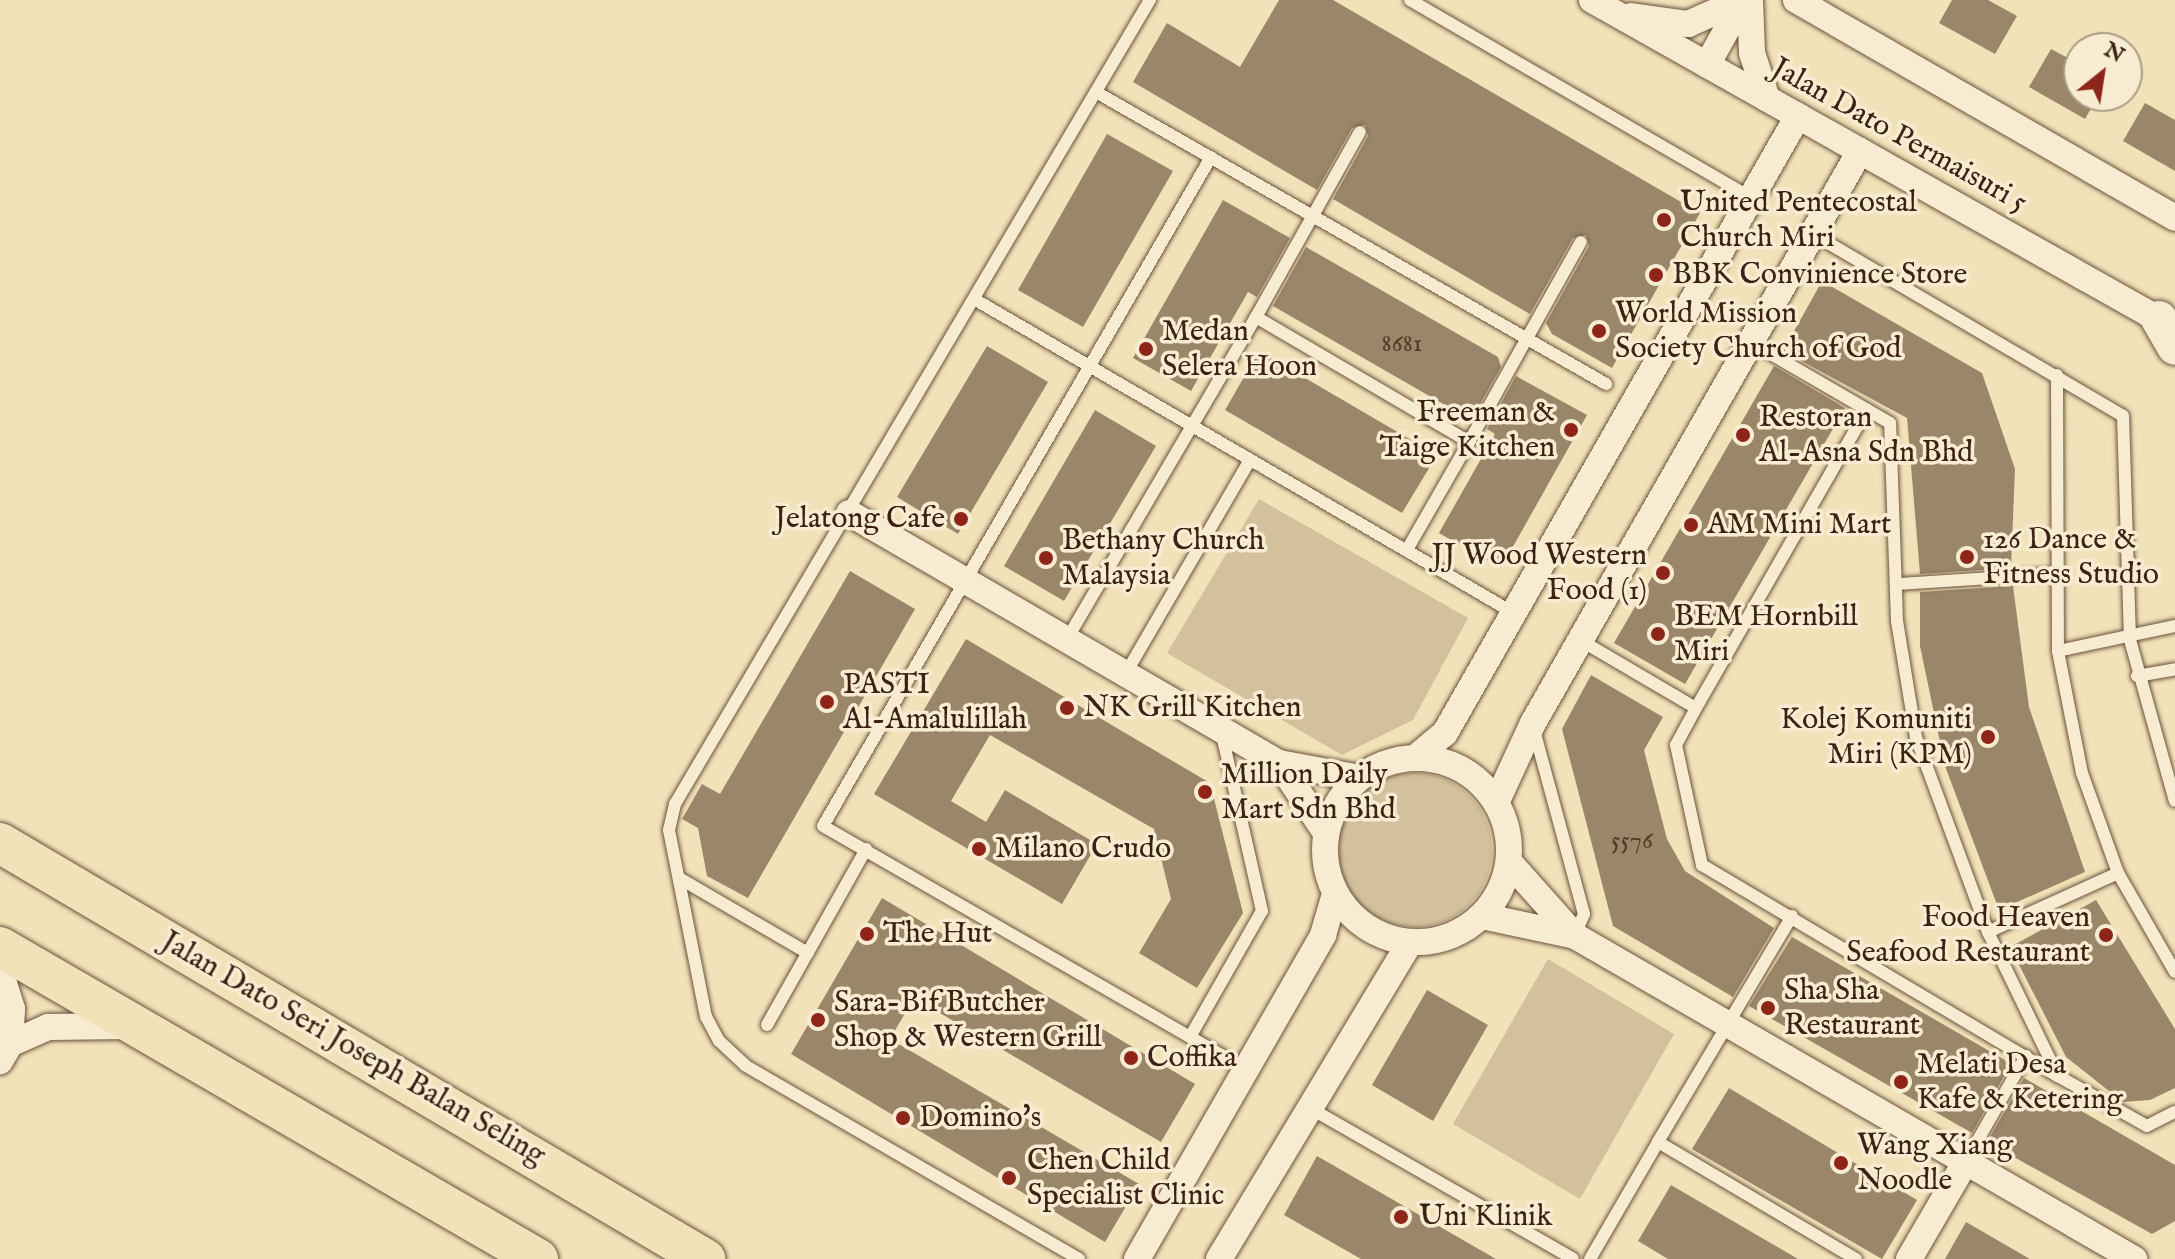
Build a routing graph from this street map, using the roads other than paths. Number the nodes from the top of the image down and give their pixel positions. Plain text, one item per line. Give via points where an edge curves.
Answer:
1 (1150, 0) edge
2 (1410, 0) edge
3 (1592, 0) edge
4 (1743, 0) edge
5 (1750, 0) edge
6 (1796, 0) edge
7 (1616, 14) junction
8 (1707, 65) junction
9 (1096, 92) junction
10 (1767, 99) junction
11 (1798, 116) junction
12 (1360, 132) dead end
13 (1860, 151) junction
14 (1211, 157) junction
15 (1751, 198) junction
16 (1314, 216) junction
17 (2175, 218) edge
18 (1813, 234) junction
19 (1581, 242) dead end
20 (974, 299) junction
21 (1256, 317) junction
22 (2170, 331) edge
23 (1527, 338) junction
24 (1750, 342) junction
25 (1088, 366) junction
26 (2057, 375) junction
27 (1606, 384) dead end
28 (1867, 410) junction
29 (1192, 426) junction
30 (1469, 442) junction
31 (1250, 460) junction
32 (849, 513) junction
33 (1407, 550) junction
34 (2054, 574) junction
35 (964, 578) junction
36 (1899, 584) junction
37 (1512, 612) junction
38 (2175, 626) edge
39 (1067, 639) junction
40 (1580, 640) junction
41 (2130, 640) junction
42 (2058, 651) junction
43 (2175, 669) edge
44 (1126, 673) junction
45 (2137, 676) junction
46 (1696, 708) junction
47 (1533, 723) junction
48 (1220, 729) junction
49 (1415, 758) junction
50 (1279, 763) junction
51 (1359, 778) junction
52 (2175, 801) edge
53 (1496, 803) junction
54 (1326, 833) junction
55 (0, 843) edge
56 (866, 849) junction
57 (1509, 862) junction
58 (2118, 873) junction
59 (679, 878) junction
60 (1335, 894) junction
61 (1482, 916) junction
62 (1792, 916) junction
63 (1988, 932) junction
64 (1575, 936) junction
65 (1410, 942) junction
66 (0, 947) edge
67 (808, 953) junction
68 (0, 970) edge
69 (2174, 970) edge
70 (1730, 1024) junction
71 (767, 1025) dead end
72 (135, 1027) junction
73 (1190, 1037) junction
74 (5, 1052) edge
75 (2026, 1056) junction
76 (1245, 1069) junction
77 (2058, 1076) junction
78 (1308, 1107) junction
79 (2175, 1112) edge
80 (1658, 1142) junction
81 (1966, 1161) junction
82 (538, 1259) edge
83 (705, 1259) edge
84 (1079, 1259) edge
85 (1137, 1259) edge
86 (1219, 1259) edge
87 (1573, 1259) edge
88 (1590, 1259) edge
89 (1856, 1259) edge
90 (1909, 1259) edge
91 (2134, 1259) edge

1 - 9 lane
2 - 15 lane
3 - 7 street, Jalan Dato Permaisuri 5
4 - 7 street via 1688,24
4 - 8 street
5 - 10 street via 1752,53
6 - 17 street
7 - 8 street, Jalan Dato Permaisuri 5
8 - 10 street, Jalan Dato Permaisuri 5
9 - 14 lane
9 - 20 lane
10 - 11 street, Jalan Dato Permaisuri 5
11 - 13 street, Jalan Dato Permaisuri 5
11 - 15 street
12 - 16 lane
13 - 18 street
13 - 22 street, Jalan Dato Permaisuri 5
14 - 16 lane
14 - 25 lane
15 - 37 street
16 - 21 lane
16 - 23 lane
18 - 24 street
18 - 26 lane
19 - 23 lane
20 - 25 lane
20 - 32 lane
21 - 29 lane
21 - 30 lane
23 - 27 lane
23 - 30 lane
24 - 28 lane
24 - 40 street
25 - 29 lane
25 - 35 lane
26 - 34 lane
26 - 41 lane via 2123,416
28 - 36 lane via 1890,423
28 - 46 lane
29 - 31 lane
29 - 39 lane
30 - 33 lane
31 - 33 lane
31 - 44 lane
32 - 35 street
32 - 59 lane via 675,804 669,830
33 - 37 lane
34 - 36 lane
34 - 42 lane
35 - 39 street
35 - 56 lane via 823,826
36 - 63 lane via 1897,621 1916,737
37 - 49 street via 1445,733
38 - 41 lane
39 - 44 street
40 - 46 lane
40 - 47 street
41 - 42 lane
41 - 45 lane
42 - 58 lane via 2082,773
43 - 45 lane
44 - 48 street
45 - 52 lane
46 - 62 lane via 1676,745 1702,865
47 - 53 street
47 - 64 lane via 1584,914
48 - 50 street
48 - 73 lane via 1262,911
49 - 51 street
49 - 53 street via 1475,779
50 - 51 street
50 - 54 street
51 - 54 street
53 - 57 street
54 - 60 street
55 - 83 main road, Jalan Dato Seri Joseph Balan Seling
56 - 67 lane
56 - 73 lane
57 - 61 street
57 - 64 street
58 - 63 lane
58 - 69 lane
59 - 67 lane
59 - 84 lane via 706,1017 719,1041 745,1065
60 - 65 street via 1355,918
60 - 76 street via 1323,935
61 - 64 street
61 - 65 street via 1437,941
62 - 70 lane
62 - 75 lane
63 - 77 lane
64 - 70 street
65 - 78 street
66 - 72 main road
67 - 71 lane
68 - 74 street via 12,1009
70 - 80 lane
70 - 81 street
72 - 74 street via 77,1022
72 - 82 main road
73 - 76 lane
75 - 77 lane
75 - 81 lane
76 - 85 street
77 - 79 lane via 2147,1126
78 - 86 street
78 - 87 lane
80 - 88 lane
80 - 89 lane
81 - 90 street
81 - 91 street

